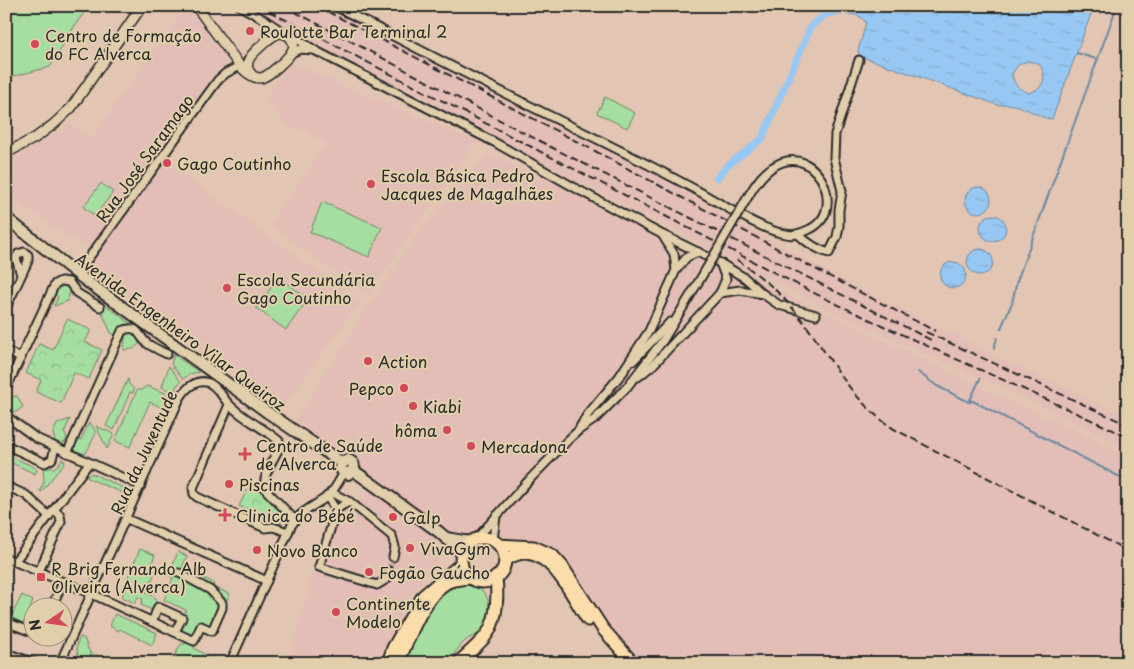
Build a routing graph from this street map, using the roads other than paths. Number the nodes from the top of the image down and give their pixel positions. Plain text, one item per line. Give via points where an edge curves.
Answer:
1 (142, 6) edge
2 (196, 6) edge
3 (240, 6) edge
4 (335, 6) edge
5 (289, 37) junction
6 (316, 51) junction
7 (291, 53) junction
8 (251, 56) junction
9 (859, 60) dead end
10 (240, 66) junction
11 (253, 76) junction
12 (6, 153) edge
13 (6, 218) edge
14 (798, 234) junction
15 (663, 235) junction
16 (698, 252) junction
17 (720, 263) junction
18 (676, 270) junction
19 (77, 274) junction
20 (21, 275) dead end
21 (720, 293) junction
22 (763, 294) junction
23 (100, 307) dead end
24 (6, 308) edge
25 (677, 315) junction
26 (816, 315) dead end
27 (6, 351) edge
28 (167, 354) dead end
29 (21, 358) junction
30 (621, 374) junction
31 (627, 387) junction
32 (6, 389) edge
33 (229, 405) junction
34 (6, 416) edge
35 (579, 430) junction
36 (6, 445) edge
37 (55, 447) junction
38 (67, 453) junction
39 (89, 463) junction
40 (346, 469) junction
41 (6, 486) edge
42 (141, 486) junction
43 (329, 494) junction
44 (350, 502) junction
45 (54, 510) junction
46 (336, 510) junction
47 (49, 516) junction
48 (496, 516) junction
49 (126, 519) junction
50 (295, 520) junction
51 (288, 532) junction
52 (446, 538) junction
53 (473, 540) junction
54 (496, 543) junction
55 (393, 557) tunnel mouth
56 (6, 558) edge
57 (461, 558) junction
58 (14, 561) junction
59 (505, 561) junction
60 (38, 571) junction
61 (389, 571) tunnel mouth
62 (179, 573) dead end
63 (469, 578) junction
64 (496, 578) junction
65 (267, 581) junction
66 (63, 582) junction
67 (480, 582) junction
68 (92, 594) junction
69 (57, 596) edge
70 (495, 609) junction
71 (6, 622) edge
72 (152, 622) junction
73 (22, 628) edge
74 (175, 632) junction
75 (6, 653) edge
76 (35, 663) edge
77 (60, 663) edge
78 (230, 663) edge
79 (388, 663) edge
80 (398, 663) edge
81 (458, 663) edge
82 (623, 663) edge
83 (633, 663) edge

1 - 12 street via 71,108 35,138
2 - 10 street
3 - 5 street
4 - 14 street via 769,229
5 - 6 street
5 - 7 street via 294,45
5 - 8 street via 280,33 275,35
6 - 7 street via 301,49
6 - 15 street via 494,142
7 - 11 street via 266,76
8 - 10 street
8 - 11 street via 247,66
9 - 14 street via 834,134 834,158 842,184 837,237 829,253 818,250
10 - 11 street
10 - 19 street, Rua José Saramago via 218,80
13 - 19 main road, Avenida Engenheiro Vilar Queiroz
14 - 25 street, bridge via 816,226 824,215 827,198 820,176 808,165 788,161 772,166 759,178
15 - 16 street
15 - 18 street via 674,254
16 - 17 street
16 - 18 street via 687,257
17 - 21 street via 726,279
17 - 22 street
18 - 30 street via 649,331
19 - 40 main road, Avenida Engenheiro Vilar Queiroz
20 - 24 street
21 - 22 street via 740,290
21 - 31 street via 653,365
22 - 26 street via 779,305
23 - 29 street via 77,293 69,282 57,283
25 - 30 street
25 - 31 street via 664,339
27 - 29 street
28 - 38 street via 146,342 140,332 132,329 122,331
29 - 32 street
30 - 35 street
31 - 35 street
33 - 42 street, Rua da Juventude via 216,387 208,383 197,383 187,388
33 - 50 street, Rua da Juventude via 277,439 280,446 264,485
33 - 51 street via 194,494 264,528
34 - 37 street via 36,438
35 - 48 street
36 - 37 street via 45,463 52,459
37 - 38 street
38 - 39 street
39 - 42 street
39 - 45 street
40 - 43 street
40 - 52 main road, Avenida Engenheiro Vilar Queiroz
41 - 47 street via 26,495
42 - 49 street, Rua da Juventude
43 - 44 street
43 - 46 street
43 - 50 street
44 - 46 street
44 - 55 street via 392,536
45 - 47 street
45 - 60 street via 60,515 61,522
46 - 61 street via 319,568 377,585 387,580
47 - 58 street
48 - 53 street
48 - 54 street
49 - 65 street
49 - 68 street, Rua da Juventude
50 - 51 street
51 - 65 street
52 - 53 main road, Avenida Engenheiro Vilar Queiroz
52 - 57 main road, Avenida Engenheiro Vilar Queiroz
53 - 54 main road via 488,538
53 - 57 main road
54 - 59 main road
54 - 83 main road via 534,547 552,555 603,629
56 - 58 street
57 - 63 main road
57 - 79 main road via 423,596 393,648
58 - 60 street
59 - 64 main road
59 - 82 main road via 524,553 546,560
60 - 66 street
62 - 74 street via 210,590 219,598 222,608 212,631 201,626 194,641
63 - 67 main road
63 - 80 main road via 453,580 438,590 427,604
64 - 67 main road
64 - 70 main road
65 - 78 street
66 - 68 street
66 - 69 street
67 - 70 main road
68 - 72 street
68 - 77 street, Rua da Juventude
70 - 81 main road via 486,636
71 - 73 street
72 - 74 street
72 - 74 street via 158,608 182,618
75 - 76 street

